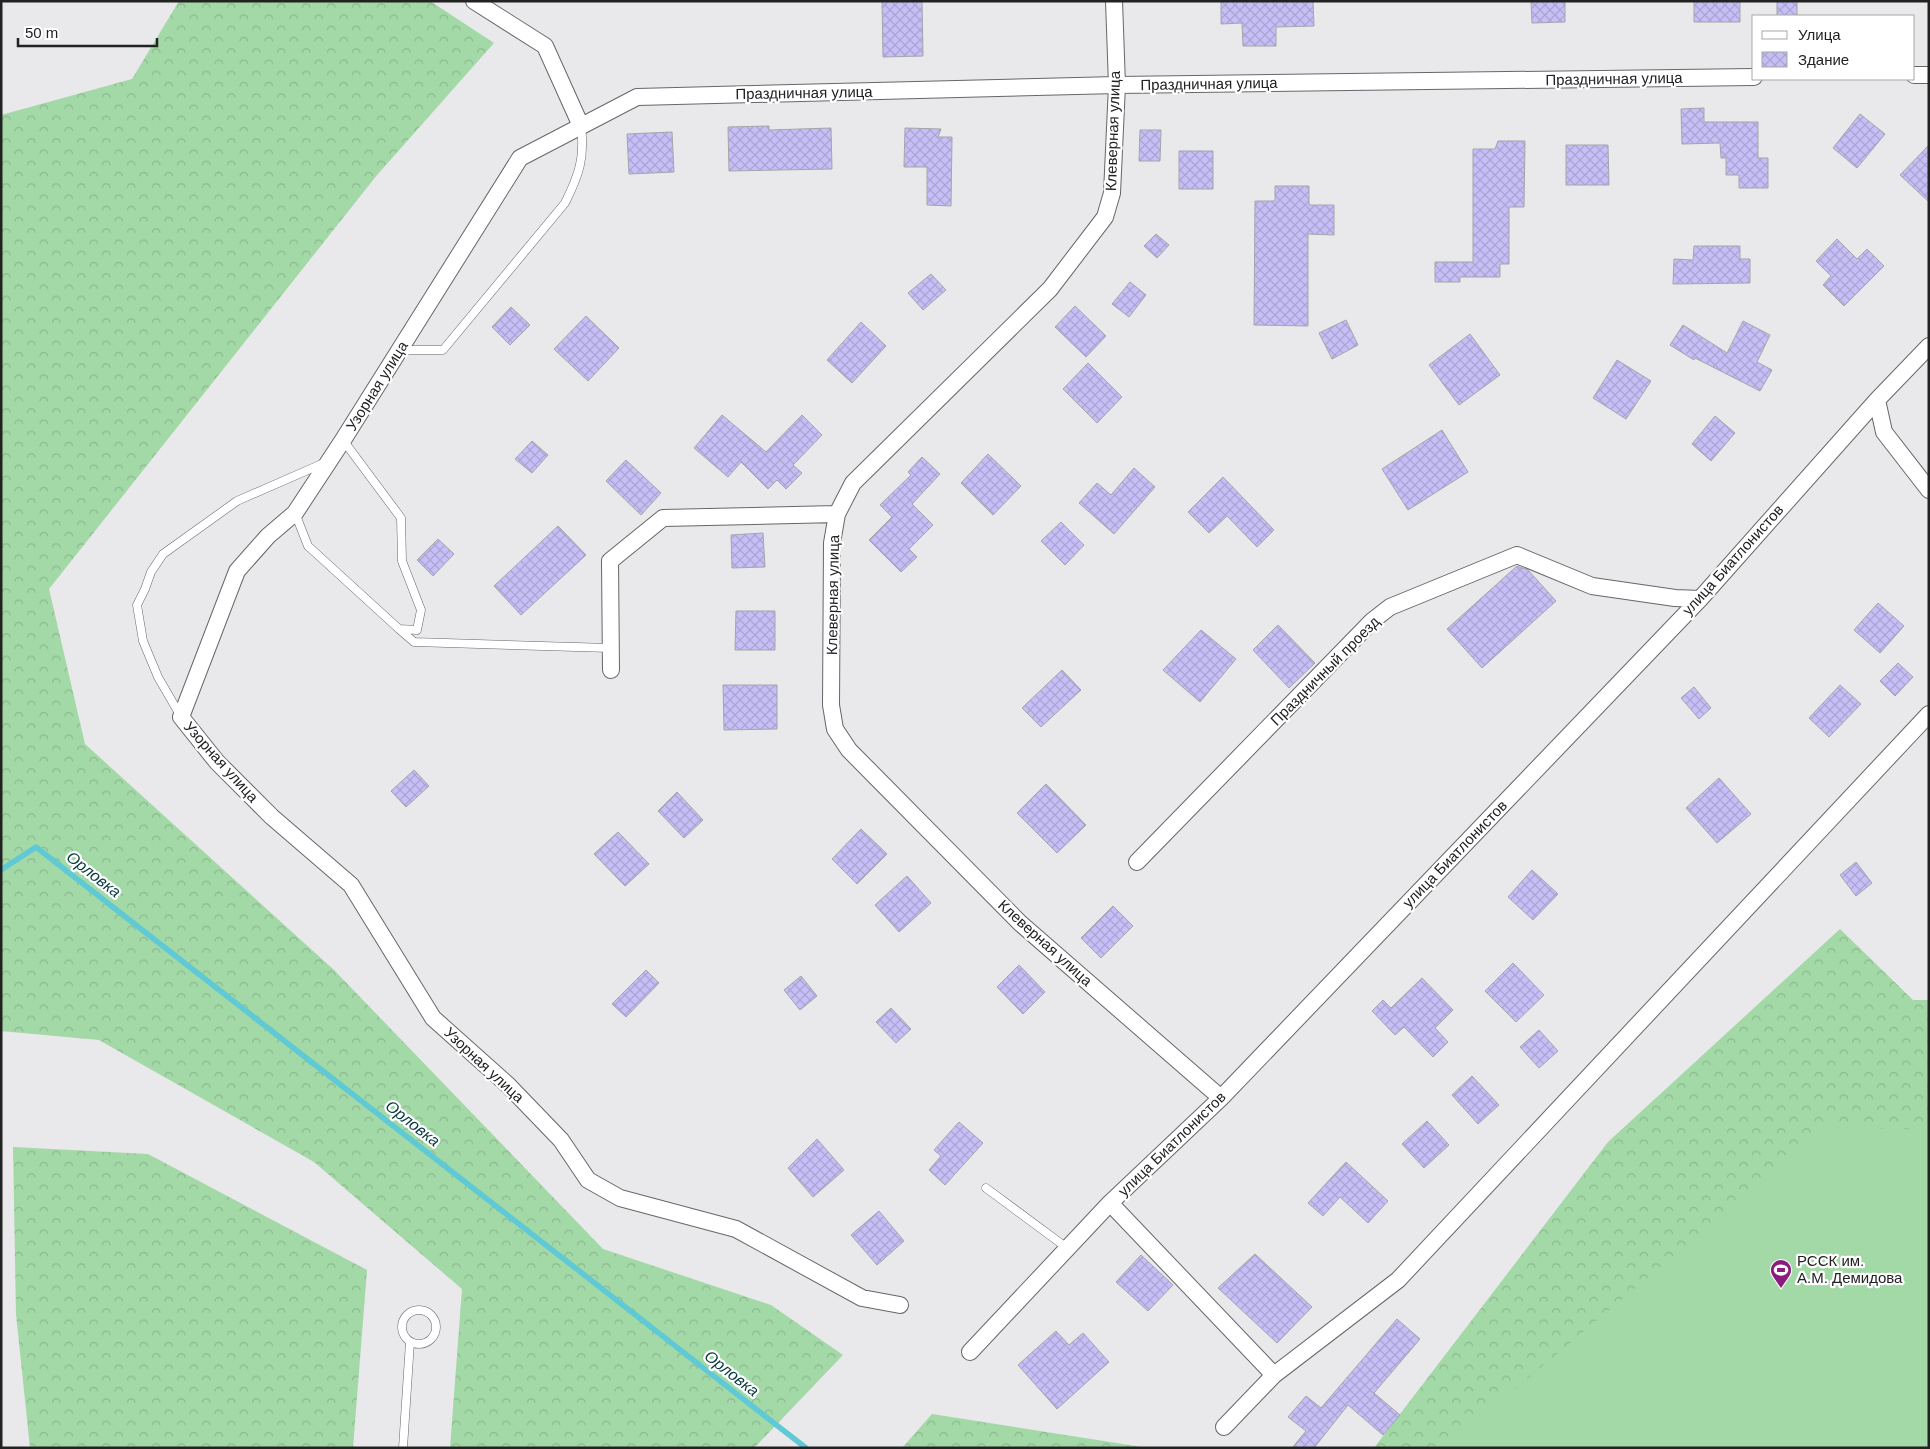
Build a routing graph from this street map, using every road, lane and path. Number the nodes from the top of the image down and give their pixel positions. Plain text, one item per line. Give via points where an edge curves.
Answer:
1 (474, 1) edge
2 (1114, 1) edge
3 (1915, 75) edge
4 (1929, 75) edge
5 (1752, 77) edge
6 (1117, 85) junction
7 (582, 126) junction
8 (1929, 346) edge
9 (400, 350) junction
10 (1877, 400) junction
11 (343, 440) junction
12 (331, 459) junction
13 (1929, 490) edge
14 (295, 513) junction
15 (837, 514) junction
16 (1700, 599) junction
17 (399, 629) junction
18 (610, 648) junction
19 (610, 670) dead end
20 (1929, 714) edge
21 (182, 717) junction
22 (1137, 862) dead end
23 (1221, 1098) junction
24 (986, 1188) dead end
25 (1110, 1203) junction
26 (1067, 1248) junction
27 (900, 1305) dead end
28 (410, 1342) junction
29 (970, 1352) dead end
30 (1274, 1375) junction
31 (1224, 1427) dead end
32 (403, 1448) edge

1 - 7 street via 545,46
2 - 6 street, Клеверная улица
3 - 4 street
5 - 6 street, Праздничная улица
6 - 7 street, Праздничная улица via 637,98
6 - 15 street, Клеверная улица via 1112,193 1105,217 1050,289 853,483
7 - 9 street, Узорная улица via 520,158
7 - 9 lane via 584,149 579,176 565,203 443,350
8 - 10 street, улица Биатлонистов
9 - 11 street, Узорная улица
10 - 13 street via 1884,432
10 - 16 street, улица Биатлонистов
11 - 12 street, Узорная улица
11 - 17 lane via 401,518 402,562 421,610 417,630
12 - 14 street, Узорная улица
12 - 21 lane via 237,501 163,554 151,572 137,605 143,641 158,677
14 - 17 lane via 308,546
14 - 21 street, Узорная улица via 268,536 237,572
15 - 18 street via 663,518 610,561
15 - 23 street, Клеверная улица via 832,552 831,705 835,729 849,750 1020,923
16 - 22 street, Праздничный проезд via 1592,586 1517,555 1390,608 1372,621
16 - 23 street, улица Биатлонистов
17 - 18 lane via 414,642
18 - 19 street
20 - 30 street via 1398,1280
21 - 27 street, Узорная улица via 217,762 272,817 351,885 432,1018 508,1085 548,1126 588,1180 620,1198 736,1229 862,1298
23 - 25 street, улица Биатлонистов
24 - 26 lane
25 - 26 street, улица Биатлонистов
25 - 30 street
26 - 29 street, улица Биатлонистов
28 - 28 lane via 403,1333 405,1317 414,1311 425,1311 436,1324 434,1335 421,1344
28 - 32 lane
30 - 31 street

